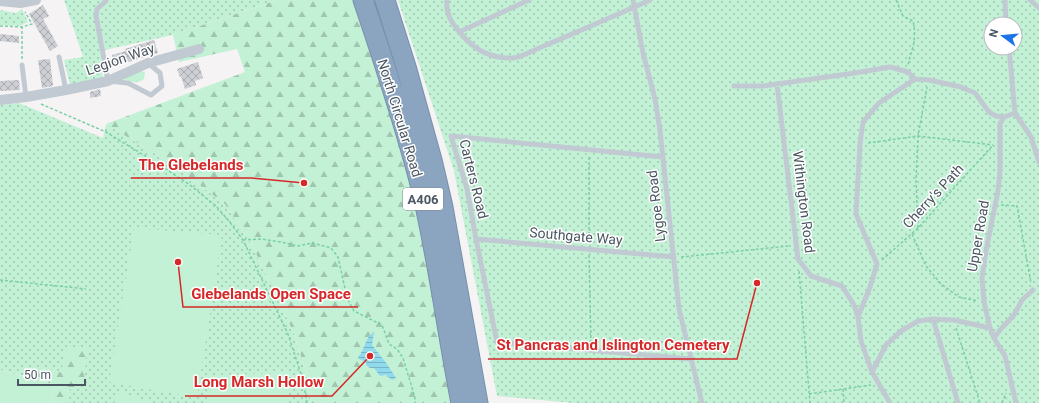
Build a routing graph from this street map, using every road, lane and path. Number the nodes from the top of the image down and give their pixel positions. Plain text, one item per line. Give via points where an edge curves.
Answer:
1 (36, 0) edge
2 (106, 0) edge
3 (363, 0) edge
4 (384, 0) edge
5 (447, 0) edge
6 (529, 0) edge
7 (633, 0) edge
8 (650, 0) edge
9 (896, 0) edge
10 (1004, 0) edge
11 (1030, 0) edge
12 (0, 1) edge
13 (20, 3) junction
14 (634, 7) junction
15 (1039, 8) edge
16 (1005, 16) edge
17 (0, 26) edge
18 (22, 28) junction
19 (459, 32) junction
20 (199, 49) dead end
21 (1010, 56) edge
22 (59, 57) dead end
23 (148, 63) junction
24 (22, 65) joint
25 (908, 72) junction
26 (915, 79) junction
27 (929, 80) junction
28 (108, 81) junction
29 (777, 84) junction
30 (734, 86) dead end
31 (66, 90) junction
32 (26, 97) junction
33 (0, 100) edge
34 (1015, 113) junction
35 (1004, 117) junction
36 (918, 136) junction
37 (1000, 139) junction
38 (860, 144) junction
39 (993, 145) junction
40 (663, 156) junction
41 (1039, 162) edge
42 (996, 204) junction
43 (918, 228) junction
44 (912, 234) junction
45 (476, 239) junction
46 (243, 240) junction
47 (797, 246) junction
48 (674, 257) junction
49 (798, 259) junction
50 (878, 264) junction
51 (0, 280) edge
52 (86, 289) dead end
53 (1032, 290) joint
54 (984, 302) junction
55 (858, 317) junction
56 (933, 320) junction
57 (954, 320) junction
58 (990, 328) junction
59 (994, 338) junction
60 (691, 359) junction
61 (872, 372) junction
62 (878, 384) junction
63 (843, 389) junction
64 (809, 394) junction
65 (306, 403) edge
66 (415, 403) edge
67 (461, 403) edge
68 (478, 403) edge
69 (702, 403) edge
70 (810, 403) edge
71 (844, 403) edge
72 (890, 403) edge
73 (958, 403) edge
74 (980, 403) edge
75 (1016, 403) edge

1 - 13 street
2 - 28 lane via 97,10 96,16
3 - 67 highway, North Circular Road / A406 via 404,125 420,188
4 - 68 highway, North Circular Road / A406 via 432,160
5 - 19 lane via 448,16
6 - 19 lane
7 - 14 lane, Lygoe Road
8 - 14 lane
9 - 25 path via 902,16 913,21 915,27
10 - 16 lane
11 - 15 lane
12 - 13 street
13 - 18 path via 32,24
14 - 19 lane via 514,58 502,58 479,50
14 - 40 lane, Lygoe Road via 656,107
17 - 18 path
18 - 24 path
20 - 23 street, Legion Way
21 - 34 lane
22 - 31 lane
23 - 28 street, Legion Way
23 - 28 lane via 160,73 162,86 151,95 128,83
24 - 32 lane
25 - 26 lane
25 - 29 lane via 890,67
26 - 27 lane
26 - 38 lane via 879,103 863,122
27 - 35 lane via 961,86 975,93 989,112
27 - 36 path
28 - 31 street, Legion Way
29 - 30 lane
29 - 47 lane, Withington Road
31 - 32 street, Legion Way
32 - 33 street, Legion Way
32 - 46 path via 106,132 163,166 216,206
34 - 35 lane
34 - 41 lane via 1030,137
35 - 37 lane, Upper Road via 1000,124
36 - 38 path
36 - 39 path
36 - 43 path
37 - 39 path, Cherry's Path
37 - 42 lane, Upper Road
38 - 50 lane via 856,214
39 - 43 path, Cherry's Path
40 - 45 lane, Carters Road via 451,136 467,189
40 - 48 lane, Lygoe Road
42 - 53 path via 1017,206
42 - 54 lane, Upper Road via 982,278
43 - 44 path, Cherry's Path
44 - 50 path, Cherry's Path
44 - 54 path via 926,266 941,284 959,297
45 - 48 lane, Southgate Way
45 - 60 lane, Carters Road via 497,342
46 - 65 path via 288,334 303,380
46 - 66 path via 261,239 298,246 312,243 331,248 338,257 347,298 354,311 382,326 389,344 397,349 403,358
47 - 48 path
47 - 49 lane, Withington Road
48 - 60 lane, Lygoe Road via 679,309
49 - 55 lane, Withington Road via 811,276 842,286
49 - 64 path
50 - 55 lane
51 - 52 path
53 - 59 lane
54 - 58 lane, Upper Road
55 - 61 lane via 861,341
56 - 57 lane
56 - 61 lane via 918,321 901,331 886,345
56 - 73 lane
57 - 58 lane
57 - 74 path
58 - 59 lane, Upper Road
59 - 75 lane, Upper Road via 1005,356
60 - 69 lane, Lygoe Road
61 - 62 lane
62 - 63 path
62 - 72 lane
63 - 64 path
63 - 71 path
64 - 70 path

